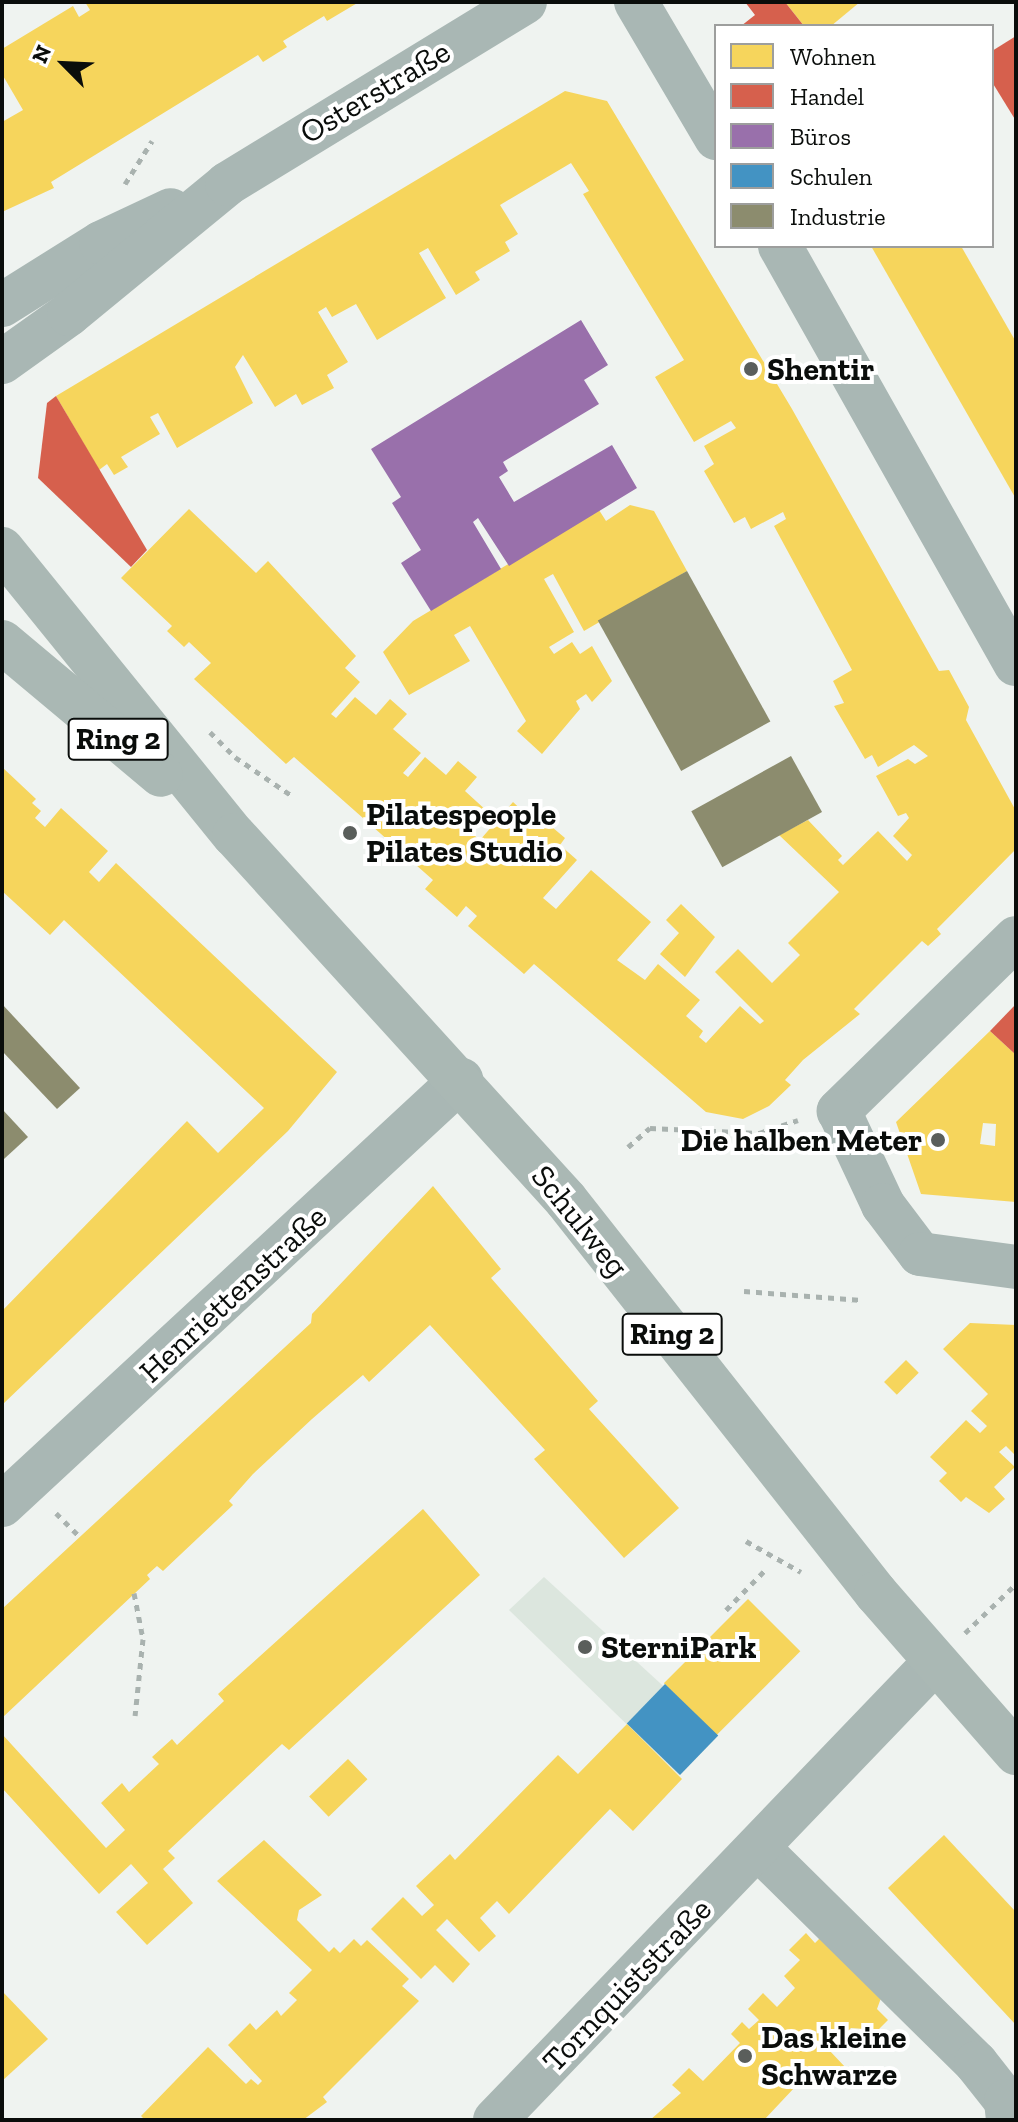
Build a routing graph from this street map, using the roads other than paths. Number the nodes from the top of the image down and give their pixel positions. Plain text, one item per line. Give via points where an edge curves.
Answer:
1 (525, 2) edge
2 (636, 2) edge
3 (714, 135) edge
4 (227, 184) junction
5 (781, 248) edge
6 (2, 305) edge
7 (2, 362) edge
8 (2, 549) edge
9 (2, 642) edge
10 (1016, 664) edge
11 (234, 835) junction
12 (1016, 938) edge
13 (461, 1080) junction
14 (1016, 1267) edge
15 (2, 1505) edge
16 (935, 1662) junction
17 (1016, 1753) edge
18 (759, 1849) junction
19 (495, 2120) edge
20 (1008, 2120) edge

1 - 4 street, Osterstraße
2 - 3 street
4 - 6 street, Osterstraße via 101,243
4 - 7 street, Osterstraße
5 - 10 street
8 - 11 main road, Schulweg / Ring 2
9 - 11 main road, Schulweg / Ring 2
11 - 13 main road, Schulweg / Ring 2
12 - 14 street via 839,1111 883,1205 920,1254
13 - 15 street, Henriettenstraße
13 - 16 main road, Schulweg / Ring 2 via 566,1200
16 - 17 main road, Ring 2
16 - 18 street, Tornquiststraße
18 - 19 street, Tornquiststraße
18 - 20 street via 976,2063 1006,2101

